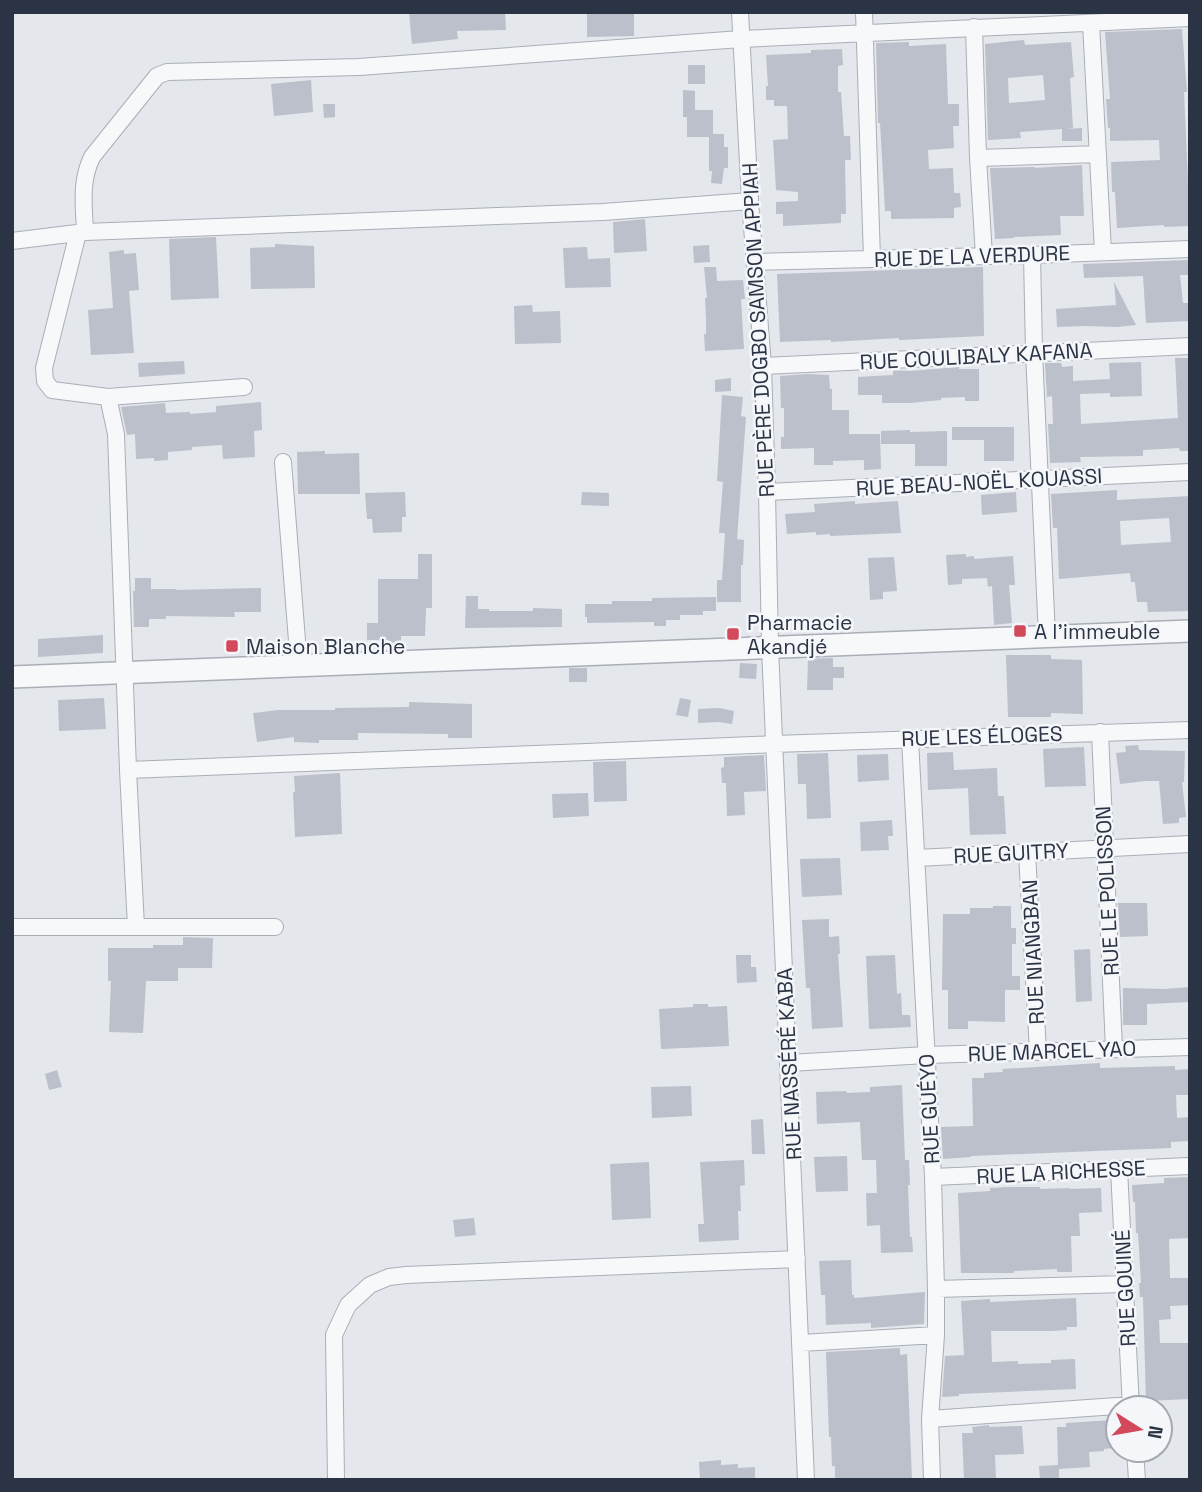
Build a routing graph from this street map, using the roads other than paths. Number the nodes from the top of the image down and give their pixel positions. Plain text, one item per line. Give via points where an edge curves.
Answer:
1 (740, 12) edge
2 (864, 12) edge
3 (1190, 18) edge
4 (1091, 23) junction
5 (974, 27) junction
6 (865, 33) junction
7 (741, 40) junction
8 (1098, 154) junction
9 (978, 158) junction
10 (750, 201) junction
11 (82, 233) junction
12 (12, 241) edge
13 (1190, 249) edge
14 (1103, 252) junction
15 (1032, 255) junction
16 (984, 256) junction
17 (872, 259) junction
18 (755, 261) junction
19 (1190, 346) edge
20 (1034, 352) junction
21 (763, 366) junction
22 (244, 387) dead end
23 (108, 397) junction
24 (283, 462) dead end
25 (1190, 472) edge
26 (1041, 479) junction
27 (767, 492) junction
28 (1190, 631) edge
29 (1046, 637) junction
30 (770, 648) junction
31 (299, 666) junction
32 (124, 673) junction
33 (12, 677) edge
34 (1190, 730) edge
35 (1100, 732) junction
36 (910, 739) junction
37 (775, 744) junction
38 (128, 769) junction
39 (1190, 845) edge
40 (1105, 849) junction
41 (1027, 853) junction
42 (917, 858) junction
43 (12, 927) edge
44 (136, 927) junction
45 (275, 927) dead end
46 (1190, 1047) edge
47 (1114, 1049) junction
48 (1038, 1052) junction
49 (926, 1055) junction
50 (789, 1063) junction
51 (1190, 1166) edge
52 (1119, 1169) junction
53 (933, 1177) junction
54 (797, 1259) junction
55 (1125, 1284) junction
56 (936, 1289) junction
57 (936, 1335) junction
58 (801, 1343) junction
59 (1130, 1394) edge
60 (1104, 1408) edge
61 (930, 1419) junction
62 (336, 1480) edge
63 (807, 1480) edge
64 (933, 1480) edge

1 - 7 street, RUE PÈRE DOGBO SAMSON APPIAH
2 - 6 street
3 - 4 street
4 - 5 street
4 - 8 street
5 - 6 street
5 - 9 street
6 - 7 street
6 - 17 street
7 - 10 street, RUE PÈRE DOGBO SAMSON APPIAH
7 - 11 street via 359,67 167,72 157,76 92,157 83,185
8 - 9 street
8 - 14 street
9 - 16 street
10 - 11 street
10 - 18 street, RUE PÈRE DOGBO SAMSON APPIAH
11 - 12 street
11 - 23 street via 44,368 45,381 52,390
13 - 14 street, RUE DE LA VERDURE
14 - 15 street, RUE DE LA VERDURE
15 - 16 street, RUE DE LA VERDURE
15 - 20 street
16 - 17 street, RUE DE LA VERDURE
17 - 18 street, RUE DE LA VERDURE
18 - 21 street, RUE PÈRE DOGBO SAMSON APPIAH
19 - 20 street, RUE COULIBALY KAFANA
20 - 21 street, RUE COULIBALY KAFANA
20 - 26 street
21 - 27 street, RUE PÈRE DOGBO SAMSON APPIAH
22 - 23 street
23 - 32 street via 116,434
24 - 31 street
25 - 26 street, RUE BEAU-NOËL KOUASSI
26 - 27 street, RUE BEAU-NOËL KOUASSI
26 - 29 street
27 - 30 street, RUE PÈRE DOGBO SAMSON APPIAH
28 - 29 street
29 - 30 street
30 - 31 street
30 - 37 street, RUE NASSÉRÉ KABA
31 - 32 street
32 - 33 street
32 - 38 street
34 - 35 street, RUE LES ÉLOGES
35 - 36 street, RUE LES ÉLOGES
35 - 40 street, RUE LE POLISSON
36 - 37 street, RUE LES ÉLOGES
36 - 42 street, RUE GUÉYO
37 - 38 street, RUE LES ÉLOGES
37 - 50 street, RUE NASSÉRÉ KABA
38 - 44 street
39 - 40 street, RUE GUITRY
40 - 41 street, RUE GUITRY
40 - 47 street, RUE LE POLISSON
41 - 42 street, RUE GUITRY
41 - 48 street, RUE NIANGBAN
42 - 49 street, RUE GUÉYO
43 - 44 street
44 - 45 street
46 - 47 street, RUE MARCEL YAO
47 - 48 street, RUE MARCEL YAO
48 - 49 street, RUE MARCEL YAO
49 - 50 street, RUE MARCEL YAO
49 - 53 street, RUE GUÉYO
50 - 54 street, RUE NASSÉRÉ KABA
51 - 52 street, RUE LA RICHESSE
52 - 53 street, RUE LA RICHESSE
52 - 55 street, RUE GOUINÉ
53 - 56 street, RUE GUÉYO
54 - 58 street, RUE NASSÉRÉ KABA
54 - 62 street via 406,1275 370,1285 348,1305 334,1335
55 - 56 street
55 - 59 street, RUE GOUINÉ
56 - 57 street, RUE GUÉYO
57 - 58 street
57 - 61 street, RUE GUÉYO
58 - 63 street, RUE NASSÉRÉ KABA
60 - 61 street
61 - 64 street, RUE GUÉYO

